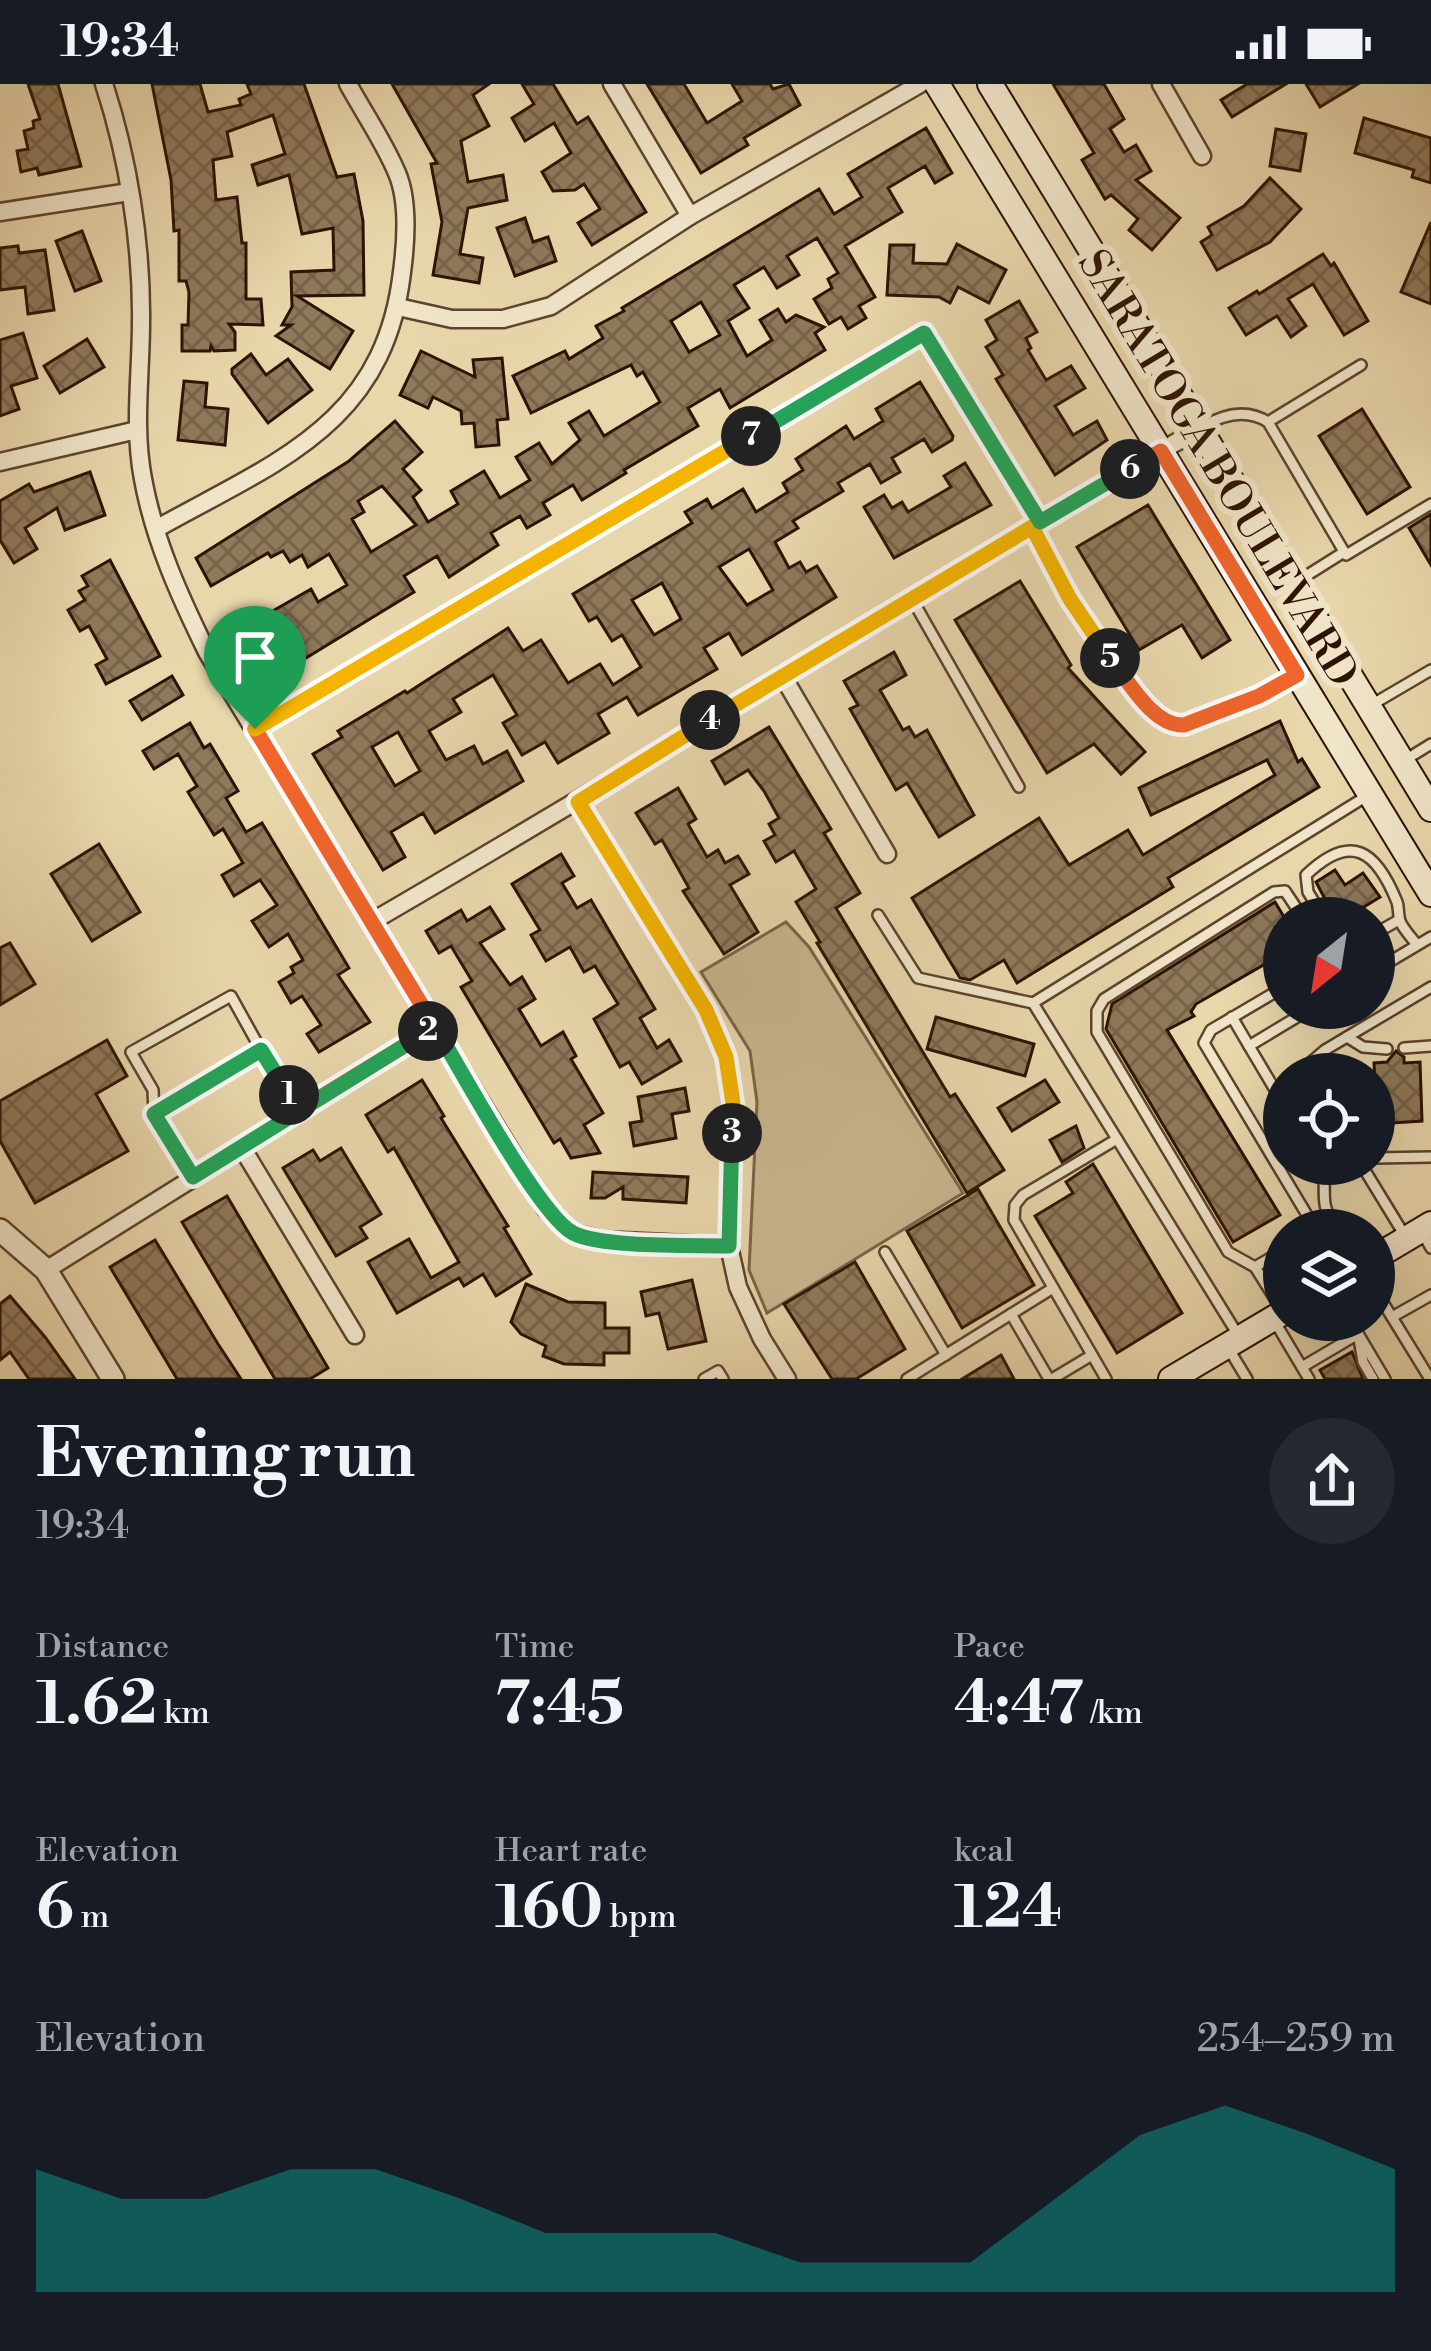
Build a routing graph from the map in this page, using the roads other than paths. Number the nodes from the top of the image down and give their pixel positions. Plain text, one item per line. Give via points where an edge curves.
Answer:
1 (104, 84) edge
2 (348, 84) edge
3 (612, 84) edge
4 (920, 84) edge
5 (937, 84) edge
6 (990, 84) edge
7 (1161, 84) edge
8 (1202, 156) dead end
9 (128, 192) junction
10 (0, 212) edge
11 (690, 216) junction
12 (398, 307) junction
13 (1361, 365) dead end
14 (1268, 422) junction
15 (1199, 428) junction
16 (137, 430) junction
17 (1161, 451) junction
18 (0, 462) edge
19 (1431, 504) edge
20 (1036, 525) junction
21 (156, 530) junction
22 (1344, 552) junction
23 (1294, 584) junction
24 (911, 598) junction
25 (1431, 670) edge
26 (1297, 675) junction
27 (782, 676) junction
28 (1369, 707) junction
29 (255, 729) junction
30 (1431, 744) edge
31 (1402, 761) junction
32 (1019, 787) dead end
33 (1370, 794) junction
34 (578, 802) junction
35 (1431, 809) edge
36 (887, 854) dead end
37 (1431, 894) edge
38 (1311, 897) edge
39 (1394, 897) edge
40 (1395, 898) edge
41 (1263, 899) edge
42 (878, 915) dead end
43 (1399, 920) junction
44 (371, 922) junction
45 (1395, 922) edge
46 (1431, 937) edge
47 (1417, 946) junction
48 (1395, 959) edge
49 (1431, 987) edge
50 (1263, 999) edge
51 (1033, 1003) junction
52 (1232, 1017) junction
53 (435, 1027) junction
54 (1277, 1029) edge
55 (1347, 1037) junction
56 (1249, 1046) junction
57 (1431, 1046) edge
58 (1404, 1048) dead end
59 (1387, 1049) dead end
60 (261, 1050) junction
61 (1324, 1053) edge
62 (1263, 1070) edge
63 (298, 1111) junction
64 (154, 1114) junction
65 (1117, 1138) junction
66 (241, 1147) junction
67 (1431, 1157) edge
68 (1395, 1158) edge
69 (193, 1177) junction
70 (1379, 1185) edge
71 (1303, 1209) edge
72 (0, 1229) edge
73 (1423, 1235) edge
74 (729, 1246) junction
75 (1395, 1248) edge
76 (885, 1252) dead end
77 (1263, 1263) edge
78 (1255, 1268) junction
79 (46, 1270) junction
80 (1263, 1283) edge
81 (1053, 1288) junction
82 (1431, 1294) edge
83 (1011, 1314) junction
84 (1395, 1317) edge
85 (1395, 1321) edge
86 (1263, 1324) edge
87 (355, 1335) dead end
88 (1291, 1341) edge
89 (1346, 1341) edge
90 (1359, 1341) edge
91 (1362, 1341) edge
92 (1233, 1342) junction
93 (946, 1355) junction
94 (1092, 1355) junction
95 (1302, 1367) junction
96 (113, 1379) edge
97 (704, 1379) edge
98 (723, 1379) edge
99 (787, 1379) edge
100 (907, 1379) edge
101 (1051, 1379) edge
102 (1106, 1379) edge
103 (1171, 1379) edge
104 (1247, 1379) edge
105 (1309, 1379) edge
106 (1373, 1379) edge
107 (1385, 1379) edge
108 (1430, 1379) edge

1 - 9 street
2 - 12 street via 399,176 406,241
3 - 11 street
4 - 11 street
5 - 17 main road, SARATOGA BOULEVARD
6 - 15 main road, SARATOGA BOULEVARD
7 - 8 street
9 - 10 street
9 - 16 street via 141,317
11 - 12 street via 551,306 503,319 452,320
12 - 21 street via 376,367 346,409 304,446
13 - 14 lane
14 - 15 lane via 1223,415
14 - 22 lane
15 - 17 street
15 - 23 main road, SARATOGA BOULEVARD
16 - 18 street
16 - 21 street
17 - 20 street
17 - 26 main road, SARATOGA BOULEVARD
19 - 22 lane
20 - 24 street
20 - 26 lane via 1070,599 1172,726
20 - 29 street via 924,333
21 - 29 street via 187,611
22 - 23 lane
23 - 28 main road, SARATOGA BOULEVARD
24 - 27 street
24 - 32 lane
25 - 28 lane
26 - 33 main road, SARATOGA BOULEVARD
27 - 34 street
27 - 36 street
28 - 31 main road, SARATOGA BOULEVARD
29 - 44 street
30 - 31 lane
31 - 35 main road, SARATOGA BOULEVARD
33 - 37 main road, SARATOGA BOULEVARD
33 - 51 lane
34 - 44 street
34 - 74 street via 706,1010 726,1057 733,1103
38 - 39 lane via 1306,875 1349,848 1368,854
40 - 43 lane
41 - 78 lane via 1104,999 1097,1011 1097,1032 1228,1252
42 - 51 lane via 918,978
43 - 45 lane
43 - 47 lane
44 - 53 street
46 - 47 lane
47 - 48 lane
49 - 55 lane
50 - 52 lane
51 - 65 lane
52 - 56 lane
52 - 71 lane via 1204,1042
53 - 63 street
53 - 74 street via 546,1208 573,1233
54 - 56 lane
55 - 59 lane
55 - 61 lane
56 - 62 lane
57 - 58 lane
60 - 63 lane
60 - 64 lane
60 - 64 lane via 231,996 131,1052 153,1090
63 - 66 street
64 - 69 lane
65 - 81 lane via 1015,1205 1014,1220
65 - 92 lane
66 - 69 street
66 - 87 street
67 - 68 lane
69 - 79 street
70 - 73 lane
72 - 79 street
73 - 75 main road
74 - 99 street via 738,1287
76 - 93 lane
77 - 78 lane
78 - 80 lane
79 - 96 street
81 - 83 lane
81 - 94 lane
82 - 84 lane
83 - 93 lane
83 - 101 lane
85 - 108 lane
86 - 92 main road
88 - 95 lane
89 - 95 lane
90 - 106 lane
91 - 107 lane
92 - 103 main road
92 - 104 lane
93 - 100 lane
94 - 101 lane
94 - 102 lane
95 - 105 lane
97 - 98 lane via 718,1371

